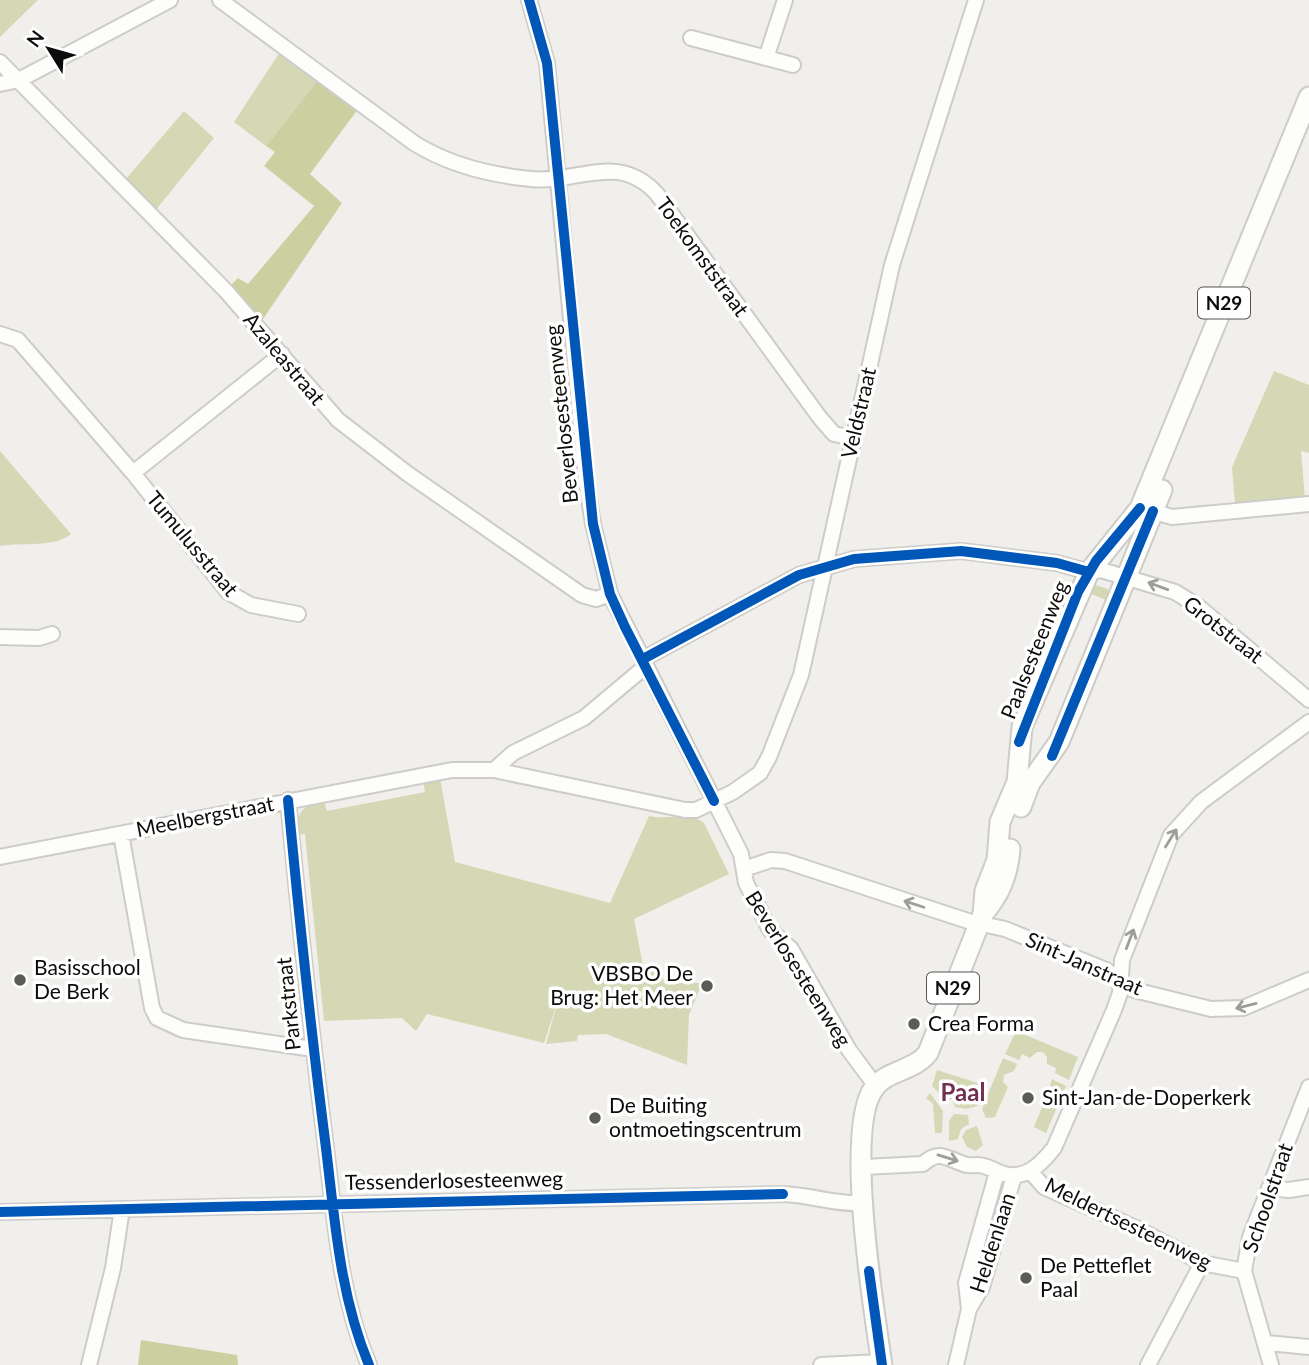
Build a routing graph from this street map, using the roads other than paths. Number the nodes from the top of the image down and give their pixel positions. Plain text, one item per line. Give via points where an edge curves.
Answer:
1 (170, 0) edge
2 (220, 0) edge
3 (529, 0) edge
4 (785, 0) edge
5 (976, 0) edge
6 (691, 38) dead end
7 (766, 58) junction
8 (0, 62) edge
9 (793, 65) dead end
10 (19, 79) junction
11 (0, 84) edge
12 (1309, 97) edge
13 (1309, 130) edge
14 (558, 176) junction
15 (0, 334) edge
16 (282, 354) junction
17 (853, 438) junction
18 (133, 473) junction
19 (1309, 504) edge
20 (1146, 509) junction
21 (824, 566) junction
22 (1089, 572) junction
23 (1127, 576) junction
24 (610, 593) junction
25 (298, 614) dead end
26 (52, 634) dead end
27 (0, 637) edge
28 (644, 662) junction
29 (1309, 700) edge
30 (1309, 722) edge
31 (494, 770) junction
32 (288, 800) junction
33 (714, 801) junction
34 (121, 834) junction
35 (0, 857) edge
36 (744, 869) junction
37 (981, 919) junction
38 (1119, 978) junction
39 (1309, 980) edge
40 (313, 1049) junction
41 (876, 1085) junction
42 (1309, 1087) edge
43 (863, 1167) junction
44 (1030, 1171) junction
45 (1005, 1174) junction
46 (1309, 1187) edge
47 (1269, 1188) junction
48 (864, 1203) junction
49 (333, 1204) junction
50 (122, 1209) junction
51 (0, 1212) edge
52 (1202, 1264) junction
53 (1244, 1271) junction
54 (1267, 1343) junction
55 (1309, 1347) edge
56 (881, 1364) edge
57 (89, 1365) edge
58 (369, 1365) edge
59 (821, 1365) edge
60 (956, 1365) edge
61 (1148, 1365) edge
62 (1271, 1365) edge

1 - 10 street
2 - 14 street, Toekomststraat via 432,154 489,172 533,179
3 - 14 street, Beverlosesteenweg via 547,63
4 - 7 street
5 - 17 street, Veldstraat via 892,265
6 - 7 street
7 - 9 street
8 - 10 street, Azaleastraat
10 - 11 street
10 - 16 street, Azaleastraat
12 - 20 main road, Paalsesteenweg / N29
13 - 20 main road, Paalsesteenweg / N29
14 - 17 street, Toekomststraat via 611,171 649,185 820,418 834,434
14 - 24 street, Beverlosesteenweg via 586,480
15 - 18 street, Tumulusstraat via 18,340
16 - 18 street, Tumulusstraat
16 - 24 street, Azaleastraat via 317,400 356,436 582,596 596,599
17 - 21 street, Veldstraat
18 - 25 street, Tumulusstraat via 228,592 251,605
19 - 20 street via 1172,517
20 - 22 main road, Paalsesteenweg / N29
20 - 23 main road, Paalsesteenweg / N29
21 - 22 street, Grotstraat via 890,555 961,551 1057,563
21 - 28 street, Grotstraat via 799,575
21 - 33 street, Veldstraat via 801,675 769,757 747,785
22 - 23 street, Grotstraat
22 - 37 main road, Paalsesteenweg / N29 via 1022,727 1017,782 1000,822 997,860
29 -> 23 street, Grotstraat via 1199,607 1175,592
23 - 37 main road, Paalsesteenweg / N29 via 1059,742 1030,783 1012,830 998,897
24 - 28 street, Beverlosesteenweg
26 - 27 street via 39,639
28 - 31 street via 584,718 513,753
28 - 33 street, Beverlosesteenweg
38 -> 30 street via 1171,835 1201,802
31 - 32 street, Meelbergstraat via 418,774
31 - 33 street, Meelbergstraat via 685,810
32 - 34 street, Meelbergstraat
32 - 40 street, Parkstraat
33 - 36 street, Beverlosesteenweg
34 - 35 street, Meelbergstraat
34 - 40 street, Parkstraat via 157,1018 183,1030
37 -> 36 street, Sint-Janstraat via 780,860
36 - 41 street, Beverlosesteenweg via 746,883 770,930 791,949 849,1051
37 - 38 street, Sint-Janstraat
37 - 41 main road, Paalsesteenweg / N29 via 928,1053 921,1062
39 -> 38 street, Sint-Janstraat via 1261,1002 1228,1010 1134,989
38 - 44 street via 1114,1010 1054,1148
40 - 49 street, Parkstraat
41 - 43 main road via 864,1103
42 - 47 street, Schoolstraat
43 -> 45 street via 923,1164 942,1154 968,1166 983,1165
43 - 48 main road
44 - 45 street, Meldertsesteenweg
44 - 52 street, Meldertsesteenweg via 1044,1187
45 - 60 street, Heldenlaan via 966,1283 969,1309
46 - 47 street
47 - 53 street, Schoolstraat via 1250,1237
48 - 49 street, Tessenderlosesteenweg via 841,1204 783,1194
48 - 56 main road
49 - 50 street, Tessenderlosesteenweg
49 - 58 street, Parkstraat via 342,1278
50 - 51 street, Tessenderlosesteenweg
50 - 57 street
52 - 53 street, Meldertsesteenweg
52 - 61 street
53 - 54 street via 1254,1314
54 - 55 street
54 - 62 street
56 - 59 street

